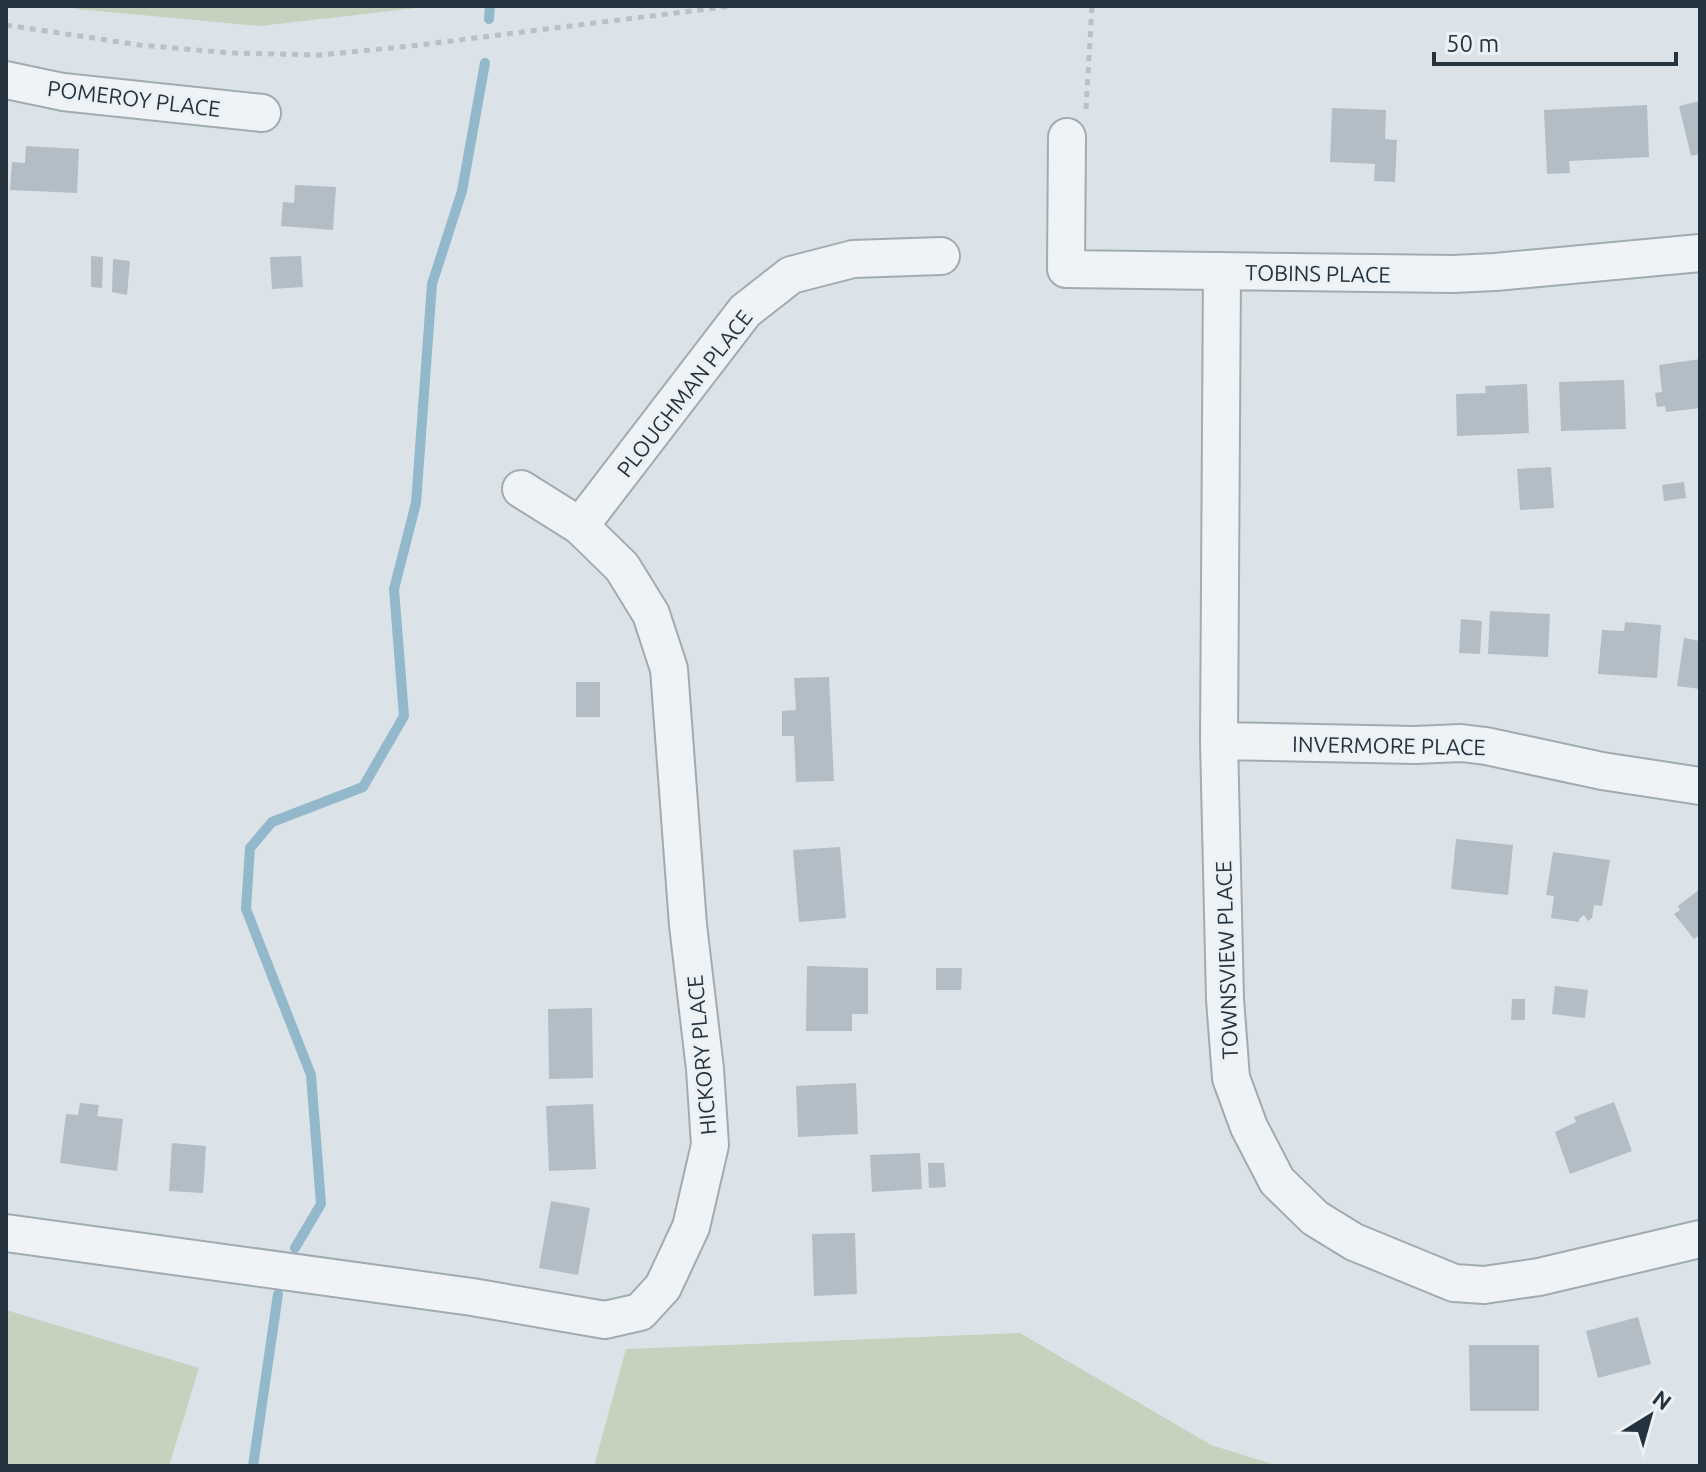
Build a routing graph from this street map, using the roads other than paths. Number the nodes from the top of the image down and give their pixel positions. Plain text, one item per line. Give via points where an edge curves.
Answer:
1 (6, 80) edge
2 (262, 113) dead end
3 (1067, 137) road end
4 (1700, 253) edge
5 (941, 256) dead end
6 (1222, 271) junction
7 (521, 489) dead end
8 (580, 526) junction
9 (1219, 741) junction
10 (1700, 786) edge
11 (6, 1233) edge
12 (1700, 1239) edge

1 - 2 street, POMEROY PLACE via 63,92
3 - 6 street, TOBINS PLACE via 1066,269
4 - 6 street, TOBINS PLACE via 1495,272
5 - 8 street, PLOUGHMAN PLACE via 853,259 791,275 745,311
6 - 9 street, TOWNSVIEW PLACE
7 - 8 street, HICKORY PLACE
8 - 11 street, HICKORY PLACE via 622,567 651,614 669,669 710,1145 691,1227 663,1287 640,1312 605,1320
9 - 10 street, INVERMORE PLACE via 1461,743
9 - 12 street, TOWNSVIEW PLACE via 1231,1078 1277,1181 1315,1218 1354,1242 1454,1283 1484,1285 1539,1277

